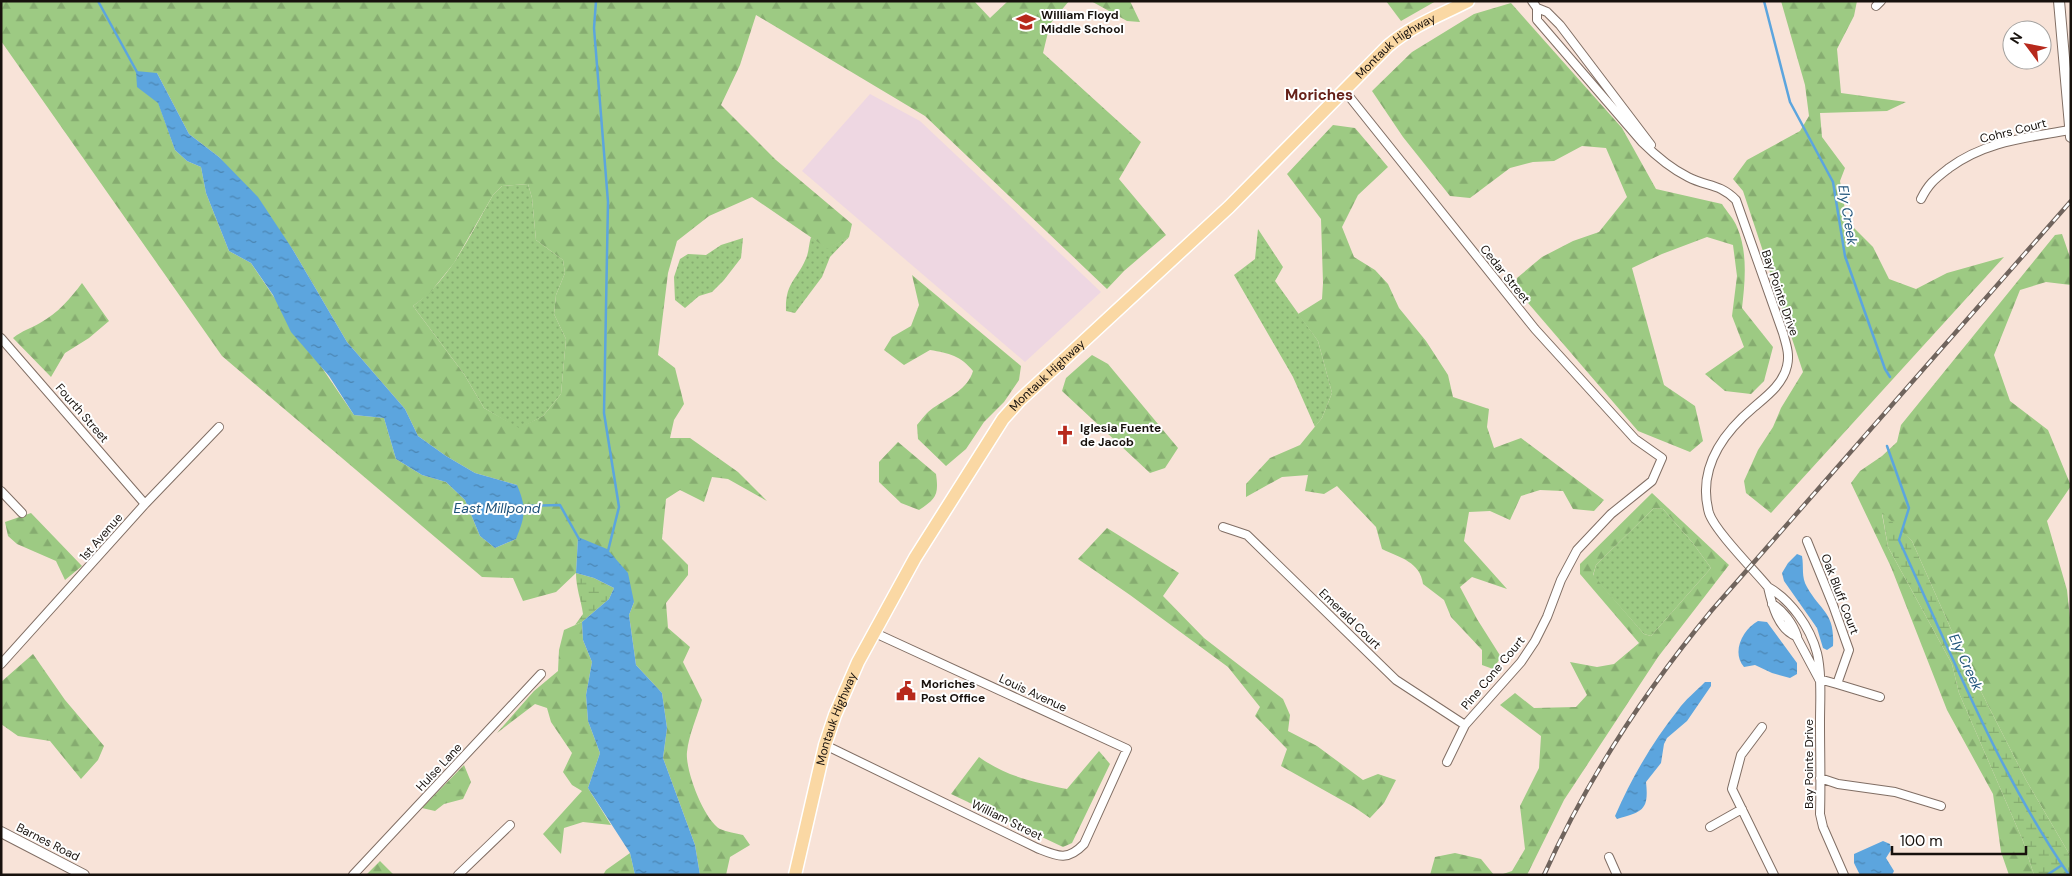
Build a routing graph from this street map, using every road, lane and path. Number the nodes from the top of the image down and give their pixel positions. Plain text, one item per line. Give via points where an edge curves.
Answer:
1 (1468, 1) edge
2 (2059, 1) edge
3 (1535, 5) edge
4 (1344, 90) junction
5 (2070, 133) edge
6 (1658, 158) junction
7 (1921, 199) dead end
8 (1, 338) edge
9 (219, 427) dead end
10 (1662, 458) joint
11 (1, 490) edge
12 (145, 504) junction
13 (22, 513) dead end
14 (1223, 527) dead end
15 (1808, 541) dead end
16 (1768, 587) junction
17 (1807, 629) junction
18 (874, 633) junction
19 (1796, 636) junction
20 (1, 664) edge
21 (542, 674) dead end
22 (1819, 679) junction
23 (1837, 684) junction
24 (1880, 697) dead end
25 (1465, 725) junction
26 (1762, 727) dead end
27 (825, 745) junction
28 (1127, 749) joint
29 (1447, 762) dead end
30 (1820, 778) junction
31 (1941, 806) dead end
32 (1742, 809) junction
33 (510, 825) dead end
34 (1710, 826) dead end
35 (1, 832) edge
36 (1609, 857) dead end
37 (84, 875) edge
38 (353, 875) edge
39 (458, 875) edge
40 (795, 875) edge
41 (1617, 875) edge
42 (1774, 875) edge
43 (1844, 875) edge

1 - 4 main road, Montauk Highway via 1398,38
2 - 5 street
3 - 6 street, Bay Pointe Drive via 1560,25
3 - 6 street, Bay Pointe Drive via 1537,20
4 - 10 street, Cedar Street via 1535,329 1635,440
4 - 18 main road, Montauk Highway via 1229,206 1003,419 915,558
5 - 7 street, Cohrs Court via 1987,147 1966,156 1929,184
6 - 16 street, Bay Pointe Drive via 1691,179 1726,190 1736,200 1788,352 1787,367 1780,382 1730,429 1710,466 1710,513 1719,530
8 - 12 street, Fourth Street
9 - 12 street, 1st Avenue
10 - 25 street, Pine Cone Court via 1652,481 1611,514 1577,550 1535,641 1521,662
11 - 13 street
12 - 20 street, 1st Avenue
14 - 25 street, Emerald Court via 1247,535 1396,680
15 - 23 street, Oak Bluff Court via 1849,650
16 - 17 street, Bay Pointe Drive via 1778,593
16 - 19 street, Bay Pointe Drive via 1772,604 1780,608
17 - 19 street
17 - 22 street, Bay Pointe Drive via 1820,667
18 - 27 main road, Montauk Highway via 858,662
18 - 28 street, Louis Avenue
19 - 22 street, Bay Pointe Drive
21 - 38 street, Hulse Lane
22 - 23 street
22 - 30 street, Bay Pointe Drive
23 - 24 street
25 - 29 street, Pine Cone Court
26 - 32 street via 1741,755 1732,789
27 - 28 street, William Street via 1059,856 1077,852 1084,844
27 - 40 main road, Montauk Highway
30 - 31 street via 1838,784 1895,792
30 - 43 street, Bay Pointe Drive via 1823,827
32 - 34 street
32 - 42 street
33 - 39 street
35 - 37 street, Barnes Road
36 - 41 street

